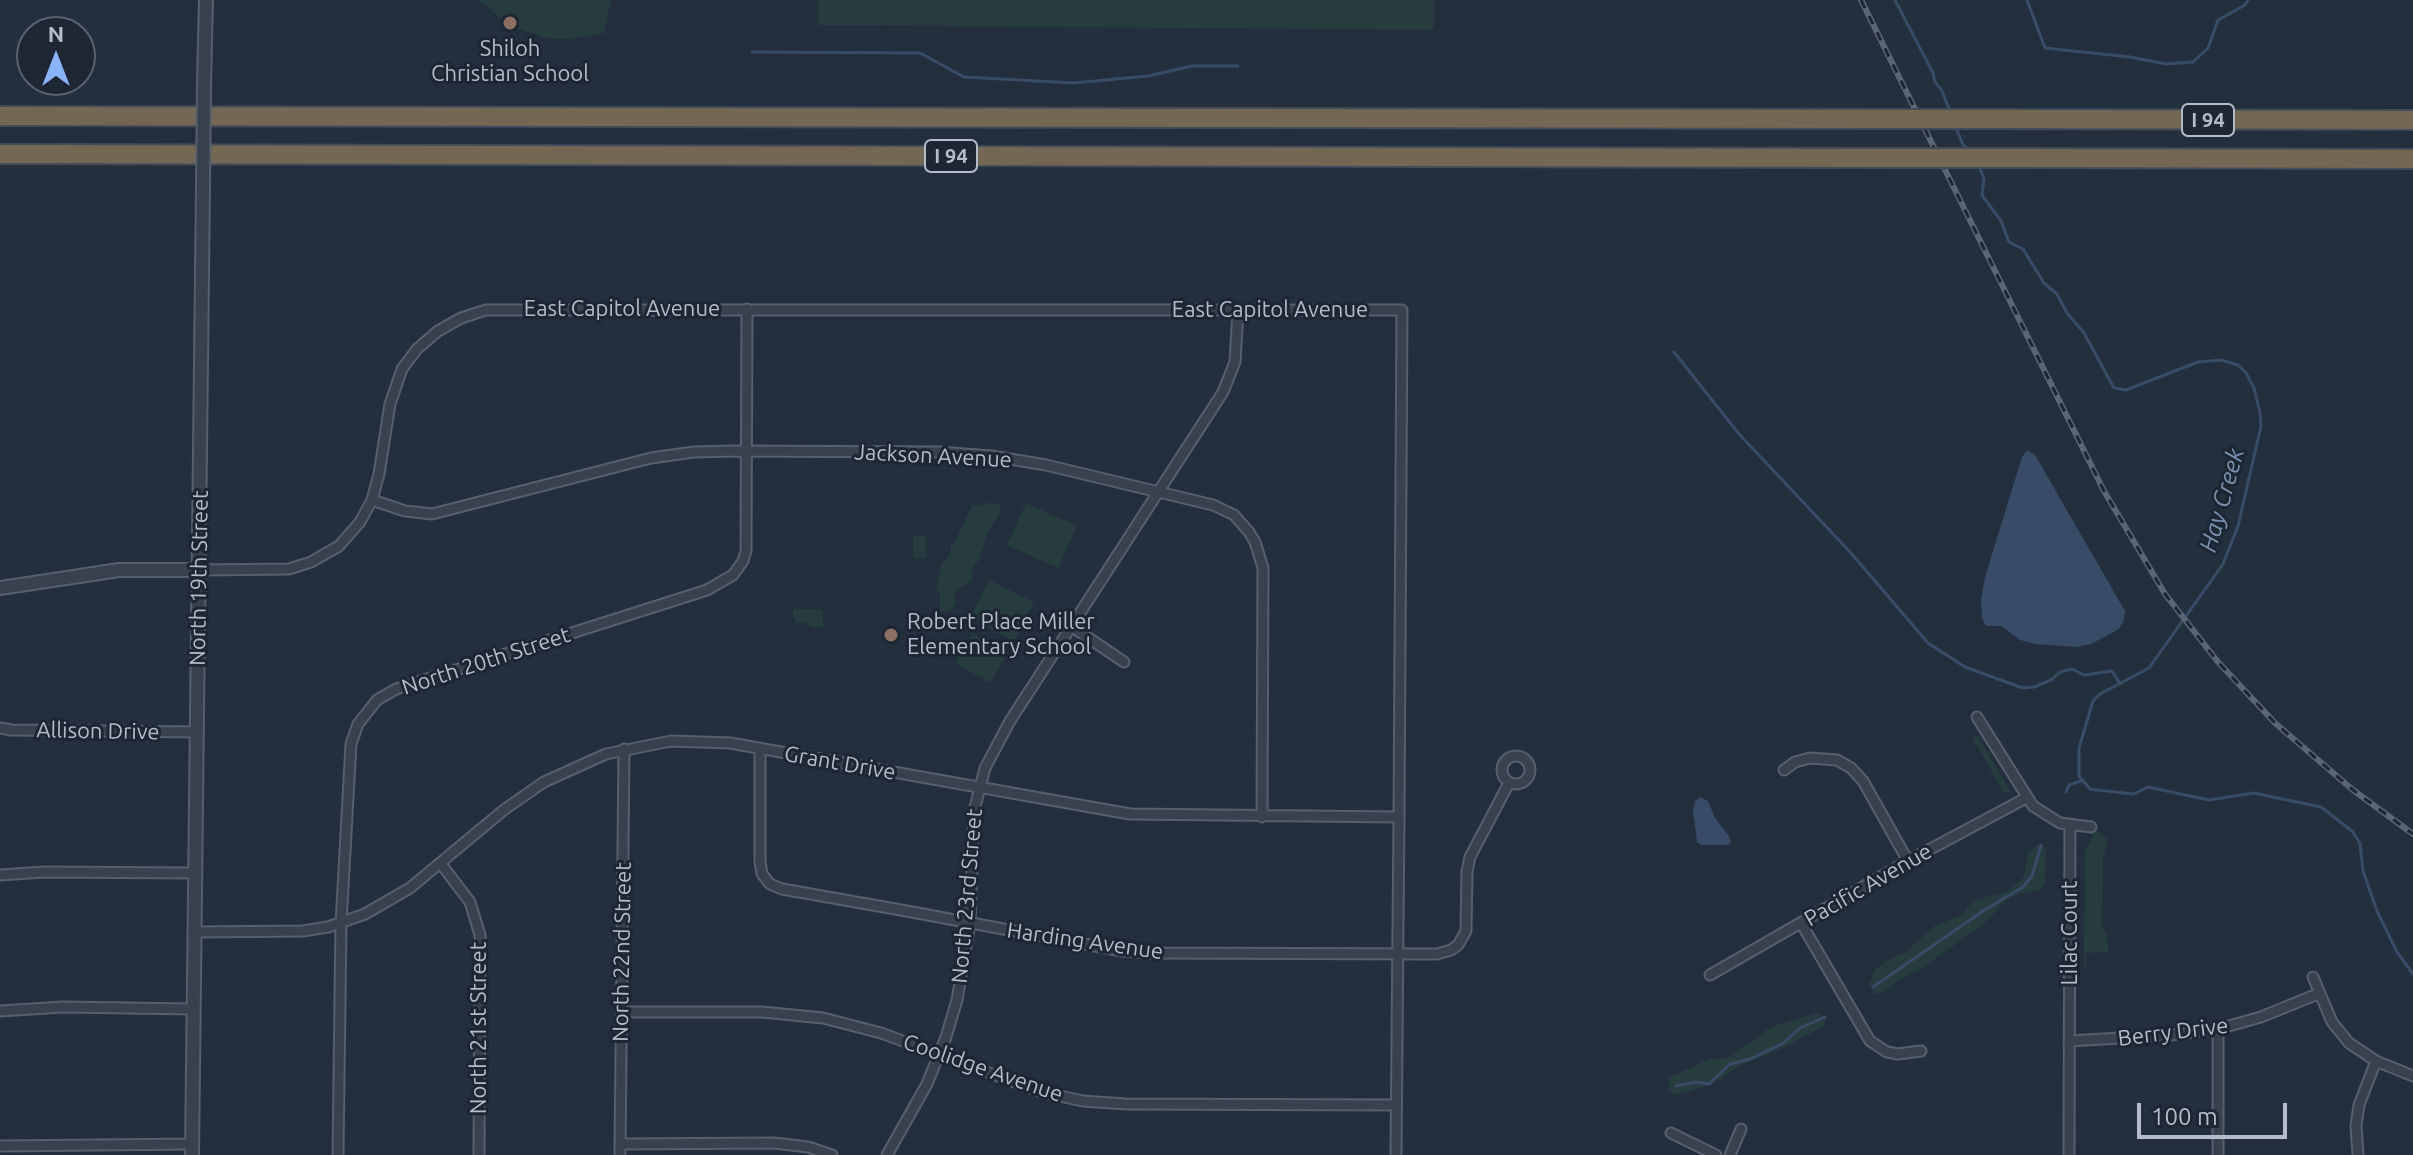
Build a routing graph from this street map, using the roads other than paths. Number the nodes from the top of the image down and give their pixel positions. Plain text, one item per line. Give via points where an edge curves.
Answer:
1 (206, 0) edge
2 (0, 116) edge
3 (2413, 120) edge
4 (0, 154) edge
5 (2413, 159) edge
6 (747, 309) junction
7 (1238, 311) junction
8 (746, 451) junction
9 (1159, 491) junction
10 (372, 500) junction
11 (200, 570) junction
12 (0, 588) edge
13 (1071, 626) junction
14 (1124, 662) dead end
15 (1977, 717) dead end
16 (0, 728) edge
17 (197, 732) junction
18 (624, 749) junction
19 (760, 749) junction
20 (1784, 770) dead end
21 (1509, 783) dead end
22 (979, 788) junction
23 (2026, 798) junction
24 (1262, 817) junction
25 (1399, 817) junction
26 (2070, 825) junction
27 (2091, 827) dead end
28 (1908, 861) junction
29 (441, 864) junction
30 (195, 873) junction
31 (0, 875) edge
32 (341, 923) junction
33 (970, 923) junction
34 (1801, 923) junction
35 (195, 932) junction
36 (1398, 954) junction
37 (1710, 975) dead end
38 (2313, 977) dead end
39 (2320, 993) junction
40 (194, 1009) junction
41 (0, 1011) edge
42 (621, 1012) junction
43 (2218, 1029) junction
44 (2069, 1041) junction
45 (1921, 1051) dead end
46 (940, 1055) junction
47 (2376, 1061) junction
48 (2413, 1076) edge
49 (1396, 1105) junction
50 (1741, 1129) dead end
51 (1671, 1133) dead end
52 (620, 1144) junction
53 (0, 1146) edge
54 (192, 1150) edge
55 (338, 1155) edge
56 (479, 1155) edge
57 (620, 1155) edge
58 (832, 1155) edge
59 (887, 1155) edge
60 (1396, 1155) edge
61 (1716, 1155) edge
62 (1730, 1155) edge
63 (2069, 1155) edge
64 (2218, 1155) edge
65 (2358, 1155) edge

1 - 11 street, North 19th Street, bridge
2 - 3 highway, I 94, bridge
4 - 5 highway, I 94, bridge
6 - 7 street, East Capitol Avenue
6 - 8 street, North 20th Street
6 - 10 street, East Capitol Avenue via 498,309 450,323 417,349 398,378
7 - 9 street, North 23rd Street via 1228,383
7 - 25 street, East Capitol Avenue via 1402,310
8 - 9 street, Jackson Avenue via 983,455
8 - 10 street, Jackson Avenue via 651,458 432,514
8 - 32 street, North 20th Street via 746,551 726,580 396,689 370,707 351,744
9 - 13 street, North 23rd Street
9 - 24 street, Jackson Avenue via 1234,515 1260,555
10 - 11 street, East Capitol Avenue via 348,537 311,562 278,570
11 - 12 street, East Capitol Avenue via 123,570
11 - 17 street, North 19th Street
13 - 14 street
13 - 22 street, North 23rd Street via 1000,738
15 - 23 street
16 - 17 street, Allison Drive
17 - 30 street, North 19th Street
18 - 19 street, Grant Drive via 700,741
18 - 29 street, Grant Drive via 574,766 531,790
18 - 42 street, North 22nd Street
19 - 22 street, Grant Drive
19 - 33 street, Harding Avenue via 760,861 770,884
20 - 28 street via 1810,758 1837,760 1851,768
21 - 36 street, Harding Avenue via 1470,857 1463,939 1444,953
22 - 24 street, Grant Drive via 1130,814
22 - 33 street, North 23rd Street via 971,833
23 - 26 street via 2041,813
23 - 28 street, Pacific Avenue
24 - 25 street, Grant Drive
25 - 36 street
26 - 27 street
26 - 44 street, Lilac Court
28 - 34 street, Pacific Avenue
29 - 32 street, Grant Drive via 389,902
29 - 56 street, North 21st Street via 470,902 480,935
30 - 31 street
30 - 35 street, North 19th Street
32 - 35 street, Grant Drive via 291,932
32 - 55 street, North 20th Street
33 - 36 street, Harding Avenue via 1136,952
33 - 46 street, North 23rd Street via 962,982
34 - 37 street, Pacific Avenue
34 - 45 street via 1870,1041 1887,1052
35 - 40 street, North 19th Street
36 - 49 street
38 - 39 street
39 - 43 street, Berry Drive
39 - 47 street via 2343,1037
40 - 41 street
40 - 54 street, North 19th Street
42 - 46 street, Coolidge Avenue via 803,1015 862,1027
42 - 52 street, North 22nd Street
43 - 44 street, Berry Drive
43 - 64 street
44 - 63 street, Lilac Court
46 - 49 street, Coolidge Avenue via 1041,1092 1105,1103
46 - 59 street, North 23rd Street
47 - 48 street
47 - 65 street via 2359,1105
49 - 60 street
50 - 62 street
51 - 61 street
52 - 57 street, North 22nd Street
52 - 58 street via 774,1143
53 - 54 street

